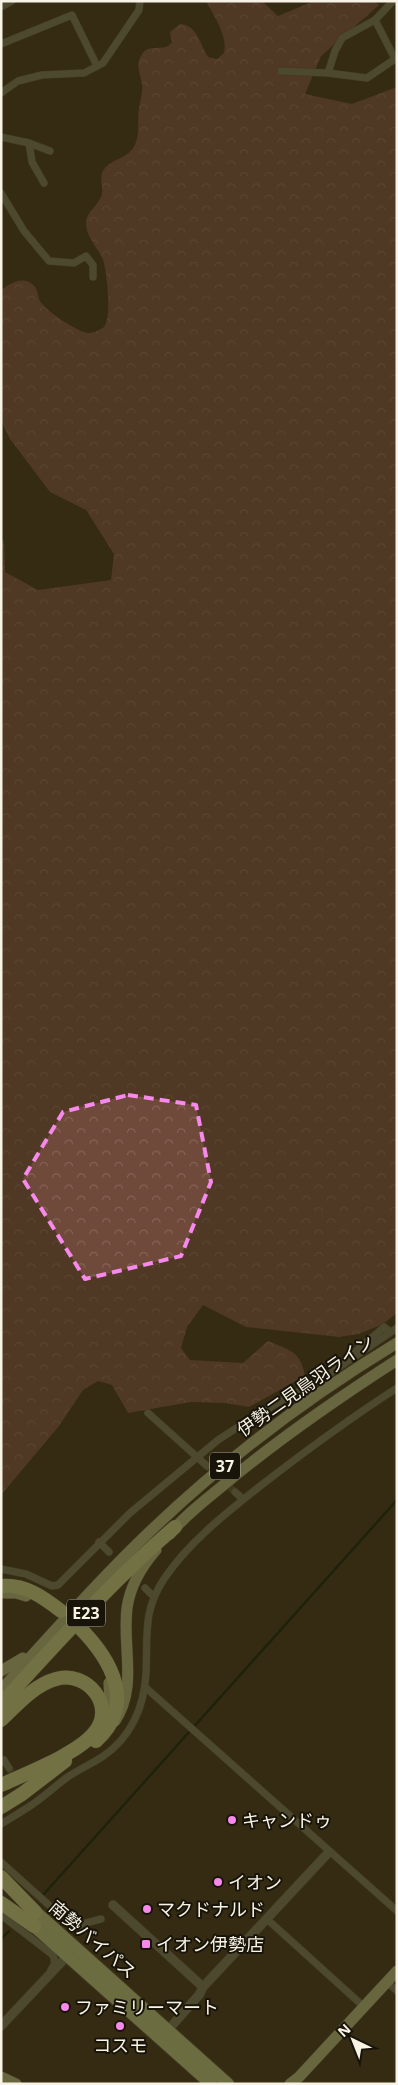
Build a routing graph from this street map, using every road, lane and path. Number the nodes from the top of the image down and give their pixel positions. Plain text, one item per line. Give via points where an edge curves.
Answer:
1 (12, 1) edge
2 (140, 1) edge
3 (393, 1) edge
4 (1, 7) edge
5 (375, 20) junction
6 (1, 44) edge
7 (97, 66) junction
8 (281, 70) dead end
9 (328, 73) junction
10 (1, 93) edge
11 (1, 136) edge
12 (29, 142) junction
13 (50, 151) dead end
14 (44, 183) dead end
15 (1, 193) edge
16 (93, 277) dead end
17 (397, 1328) edge
18 (388, 1330) dead end
19 (397, 1343) edge
20 (397, 1360) edge
21 (346, 1363) junction
22 (397, 1388) edge
23 (148, 1413) dead end
24 (197, 1458) junction
25 (207, 1466) tunnel mouth
26 (235, 1492) tunnel mouth
27 (243, 1500) junction
28 (175, 1527) junction
29 (99, 1542) junction
30 (109, 1552) dead end
31 (1, 1569) edge
32 (1, 1586) edge
33 (145, 1588) dead end
34 (1, 1593) edge
35 (154, 1597) junction
36 (63, 1612) junction
37 (77, 1629) dead end
38 (1, 1671) edge
39 (145, 1687) junction
40 (1, 1690) edge
41 (1, 1704) edge
42 (1, 1720) edge
43 (99, 1733) junction
44 (67, 1756) junction
45 (1, 1762) edge
46 (5, 1773) edge
47 (1, 1786) edge
48 (1, 1792) edge
49 (24, 1799) tunnel mouth
50 (1, 1807) edge
51 (28, 1807) junction
52 (1, 1824) edge
53 (329, 1852) junction
54 (1, 1862) edge
55 (1, 1877) edge
56 (1, 1882) edge
57 (1, 1897) edge
58 (1, 1903) edge
59 (113, 1905) dead end
60 (397, 1911) edge
61 (35, 1912) junction
62 (1, 1915) edge
63 (101, 1920) dead end
64 (268, 1920) junction
65 (34, 1926) junction
66 (68, 1956) junction
67 (397, 1971) edge
68 (48, 1976) junction
69 (386, 1982) junction
70 (203, 1987) junction
71 (397, 1991) edge
72 (364, 2006) junction
73 (1, 2026) edge
74 (168, 2030) junction
75 (1, 2077) edge
76 (299, 2082) edge
77 (16, 2084) edge
78 (211, 2084) edge
79 (228, 2084) edge

1 - 4 street
2 - 7 street via 139,10 103,64
3 - 5 street
5 - 9 street via 342,38
5 - 9 street via 395,59 367,78
6 - 7 street via 72,15
7 - 10 street via 84,73 42,75 18,81
8 - 9 street
11 - 12 street
12 - 13 street
12 - 14 street via 32,162
15 - 16 street via 24,232 49,261 74,263 86,256 93,265
17 - 21 street
18 - 21 street via 384,1327 356,1349
19 - 36 main road, 伊勢二見鳥羽ライン / 37 via 319,1394 224,1467
20 - 28 main road, 伊勢二見鳥羽ライン / 37 via 290,1432
21 - 24 street via 255,1416
22 - 27 street via 319,1441
23 - 24 street
24 - 25 street
24 - 29 street
26 - 27 street
27 - 35 street via 188,1550
28 - 41 highway, E23 via 117,1580
28 - 43 main road, 37 via 144,1566 131,1592 126,1618 127,1690 120,1715
29 - 30 street
29 - 31 street via 58,1585 52,1586 26,1574
32 - 36 highway, E23 via 33,1592
33 - 35 street
34 - 36 main road via 22,1595
35 - 39 street via 147,1622
36 - 38 main road, 37 via 25,1657
36 - 40 main road, 伊勢二見鳥羽ライン / 37
37 - 43 highway, E23 via 104,1656 118,1694 116,1710
39 - 51 street via 130,1731 116,1747
39 - 53 street
42 - 43 highway via 43,1684 70,1677 88,1684 100,1700
43 - 44 highway
44 - 46 highway
44 - 47 highway
44 - 48 highway
44 - 50 highway via 22,1794
45 - 46 street via 4,1760
49 - 51 street
51 - 52 street
53 - 60 street
53 - 64 street
54 - 63 street via 72,1925 79,1927
55 - 61 highway
56 - 61 highway, 南勢バイパス
57 - 65 highway, 南勢バイパス
58 - 65 highway
59 - 70 street
61 - 74 highway, 南勢バイパス
62 - 68 street via 54,1957 55,1963
64 - 70 street
64 - 72 street
65 - 66 highway, 南勢バイパス
66 - 68 street
66 - 78 highway, 南勢バイパス
67 - 69 main road
68 - 73 street
69 - 71 street
69 - 72 main road
70 - 74 street
72 - 76 main road
74 - 79 highway, 南勢バイパス
75 - 77 main road

